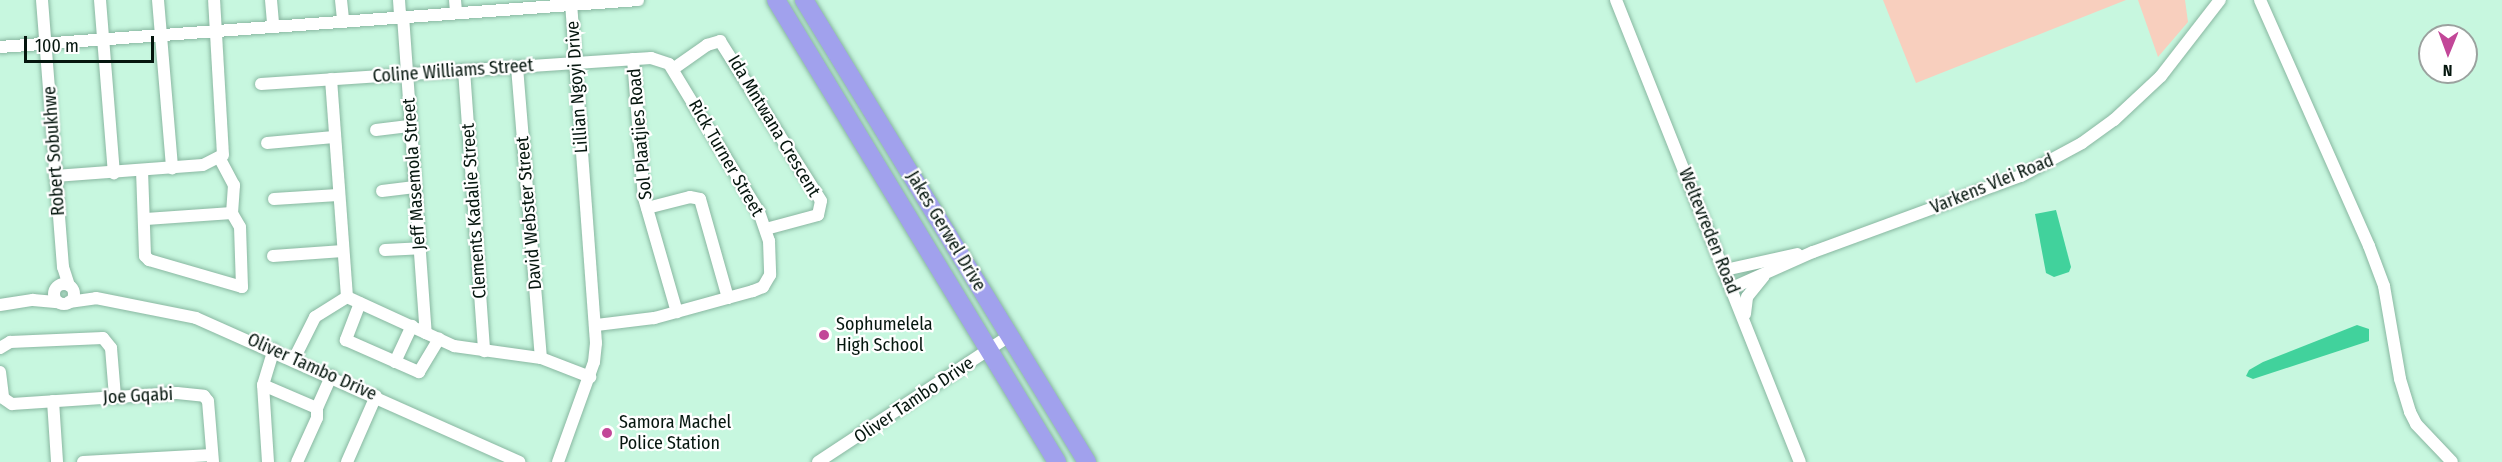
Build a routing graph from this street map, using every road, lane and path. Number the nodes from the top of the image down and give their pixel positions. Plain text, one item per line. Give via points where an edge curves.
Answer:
1 (42, 0) edge
2 (99, 0) edge
3 (158, 0) edge
4 (214, 0) edge
5 (271, 0) edge
6 (341, 0) edge
7 (399, 0) edge
8 (638, 0) edge
9 (776, 0) edge
10 (804, 0) edge
11 (1616, 0) edge
12 (2220, 0) edge
13 (2260, 0) edge
14 (571, 2) edge
15 (513, 4) edge
16 (456, 6) edge
17 (401, 16) junction
18 (343, 20) junction
19 (273, 25) junction
20 (217, 29) junction
21 (161, 34) junction
22 (104, 38) junction
23 (45, 43) junction
24 (0, 47) edge
25 (633, 59) junction
26 (575, 62) junction
27 (517, 68) junction
28 (674, 69) junction
29 (464, 70) junction
30 (407, 74) junction
31 (331, 79) junction
32 (261, 84) dead end
33 (411, 126) junction
34 (376, 130) dead end
35 (334, 137) junction
36 (267, 143) dead end
37 (220, 159) junction
38 (172, 168) junction
39 (142, 170) junction
40 (114, 173) junction
41 (55, 176) junction
42 (416, 187) junction
43 (382, 191) dead end
44 (339, 195) junction
45 (274, 199) dead end
46 (646, 208) junction
47 (232, 213) junction
48 (146, 219) junction
49 (765, 230) junction
50 (420, 248) junction
51 (385, 250) dead end
52 (343, 251) junction
53 (1813, 252) junction
54 (273, 256) dead end
55 (1725, 270) junction
56 (1771, 271) junction
57 (1732, 288) junction
58 (63, 292) junction
59 (347, 297) junction
60 (728, 298) junction
61 (360, 303) junction
62 (0, 305) edge
63 (677, 312) junction
64 (1745, 319) junction
65 (596, 325) junction
66 (412, 326) junction
67 (426, 333) junction
68 (1009, 336) junction
69 (438, 339) junction
70 (0, 348) edge
71 (274, 350) junction
72 (988, 350) junction
73 (484, 351) junction
74 (541, 358) junction
75 (294, 359) junction
76 (395, 362) junction
77 (0, 372) edge
78 (332, 376) junction
79 (590, 377) junction
80 (263, 385) junction
81 (376, 396) junction
82 (115, 397) junction
83 (53, 401) junction
84 (317, 408) junction
85 (561, 448) junction
86 (212, 458) edge
87 (57, 462) edge
88 (83, 462) edge
89 (268, 462) edge
90 (297, 462) edge
91 (346, 462) edge
92 (519, 462) edge
93 (548, 462) edge
94 (558, 462) edge
95 (818, 462) edge
96 (1057, 462) edge
97 (1087, 462) edge
98 (1800, 462) edge
99 (2452, 462) edge

1 - 23 street, Robert Sobukhwe
2 - 22 street
3 - 21 street
4 - 20 street
5 - 19 street
6 - 18 street
7 - 17 street, Jeff Masemola Street
8 - 14 street
9 - 72 highway, Jakes Gerwel Drive
10 - 68 highway, Jakes Gerwel Drive
11 - 55 street, Weltevreden Road
12 - 53 street, Varkens Vlei Road via 2153,84 2082,143 2021,176
13 - 99 street via 2384,286 2400,379 2410,412 2416,424
14 - 15 street, Lillian Ngoyi Drive
14 - 26 street, Lillian Ngoyi Drive
15 - 16 street, Lillian Ngoyi Drive
16 - 17 street, Lillian Ngoyi Drive
17 - 18 street, Lillian Ngoyi Drive
17 - 30 street, Jeff Masemola Street
18 - 19 street, Lillian Ngoyi Drive
19 - 20 street, Lillian Ngoyi Drive
20 - 21 street, Lillian Ngoyi Drive
20 - 37 street via 225,135 225,151
21 - 22 street, Lillian Ngoyi Drive
21 - 38 street
22 - 23 street, Lillian Ngoyi Drive
22 - 40 street
23 - 24 street, Lillian Ngoyi Drive
23 - 41 street, Robert Sobukhwe
25 - 26 street
25 - 28 street via 657,58
25 - 46 street, Sol Plaatjies Road
26 - 27 street, Coline Williams Street
26 - 65 street, Lillian Ngoyi Drive
27 - 29 street, Coline Williams Street
27 - 74 street, David Webster Street
28 - 49 street, Rick Turner Street via 745,186
28 - 49 street, Ida Mntwana Crescent via 707,45 720,41 821,201 818,214
29 - 30 street, Coline Williams Street
29 - 73 street, Clements Kadalie Street
30 - 31 street, Coline Williams Street
30 - 33 street, Jeff Masemola Street
31 - 32 street, Coline Williams Street
31 - 35 street
33 - 34 street
33 - 42 street, Jeff Masemola Street
35 - 36 street
35 - 44 street
37 - 38 street
37 - 47 street via 234,185
38 - 39 street
39 - 40 street
39 - 48 street
40 - 41 street
41 - 58 street, Robert Sobukhwe
42 - 43 street
42 - 50 street, Jeff Masemola Street
44 - 45 street
44 - 52 street
46 - 60 street via 690,197 700,199
46 - 63 street, Sol Plaatjies Road
47 - 48 street
47 - 48 street via 240,227 242,287 147,259 143,232
49 - 60 street, Rick Turner Street via 772,263 768,282
50 - 51 street
50 - 67 street, Jeff Masemola Street
52 - 54 street
52 - 59 street
53 - 55 street, Varkens Vlei Road
53 - 56 street, Varkens Vlei Road
55 - 57 street, Weltevreden Road
56 - 57 street, Varkens Vlei Road
56 - 64 street via 1747,297
57 - 64 street, Weltevreden Road
58 - 62 street
58 - 71 street, Oliver Tambo Drive via 196,318
59 - 61 street
59 - 75 street via 318,313
60 - 63 street, Rick Turner Street
61 - 66 street
61 - 76 street via 345,339
63 - 65 street, Rick Turner Street
64 - 98 street, Weltevreden Road
65 - 79 street, Lillian Ngoyi Drive
66 - 67 street
66 - 76 street
67 - 69 street
68 - 72 street, Oliver Tambo Drive
68 - 97 highway, Jakes Gerwel Drive
69 - 73 street
69 - 76 street via 421,372
70 - 82 street via 10,342 103,338 111,348
71 - 75 street, Oliver Tambo Drive
71 - 80 street
72 - 95 street, Oliver Tambo Drive
72 - 96 highway, Jakes Gerwel Drive
73 - 74 street
74 - 79 street
75 - 78 street, Oliver Tambo Drive
77 - 83 street, Joe Gqabi via 5,402
78 - 81 street, Oliver Tambo Drive
78 - 84 street
79 - 85 street, Lillian Ngoyi Drive
80 - 84 street
80 - 89 street
81 - 91 street
81 - 92 street, Oliver Tambo Drive
82 - 83 street, Joe Gqabi
82 - 86 street, Joe Gqabi via 204,396 208,401
83 - 87 street
84 - 90 street via 317,418
85 - 93 street
85 - 94 street
86 - 88 street

